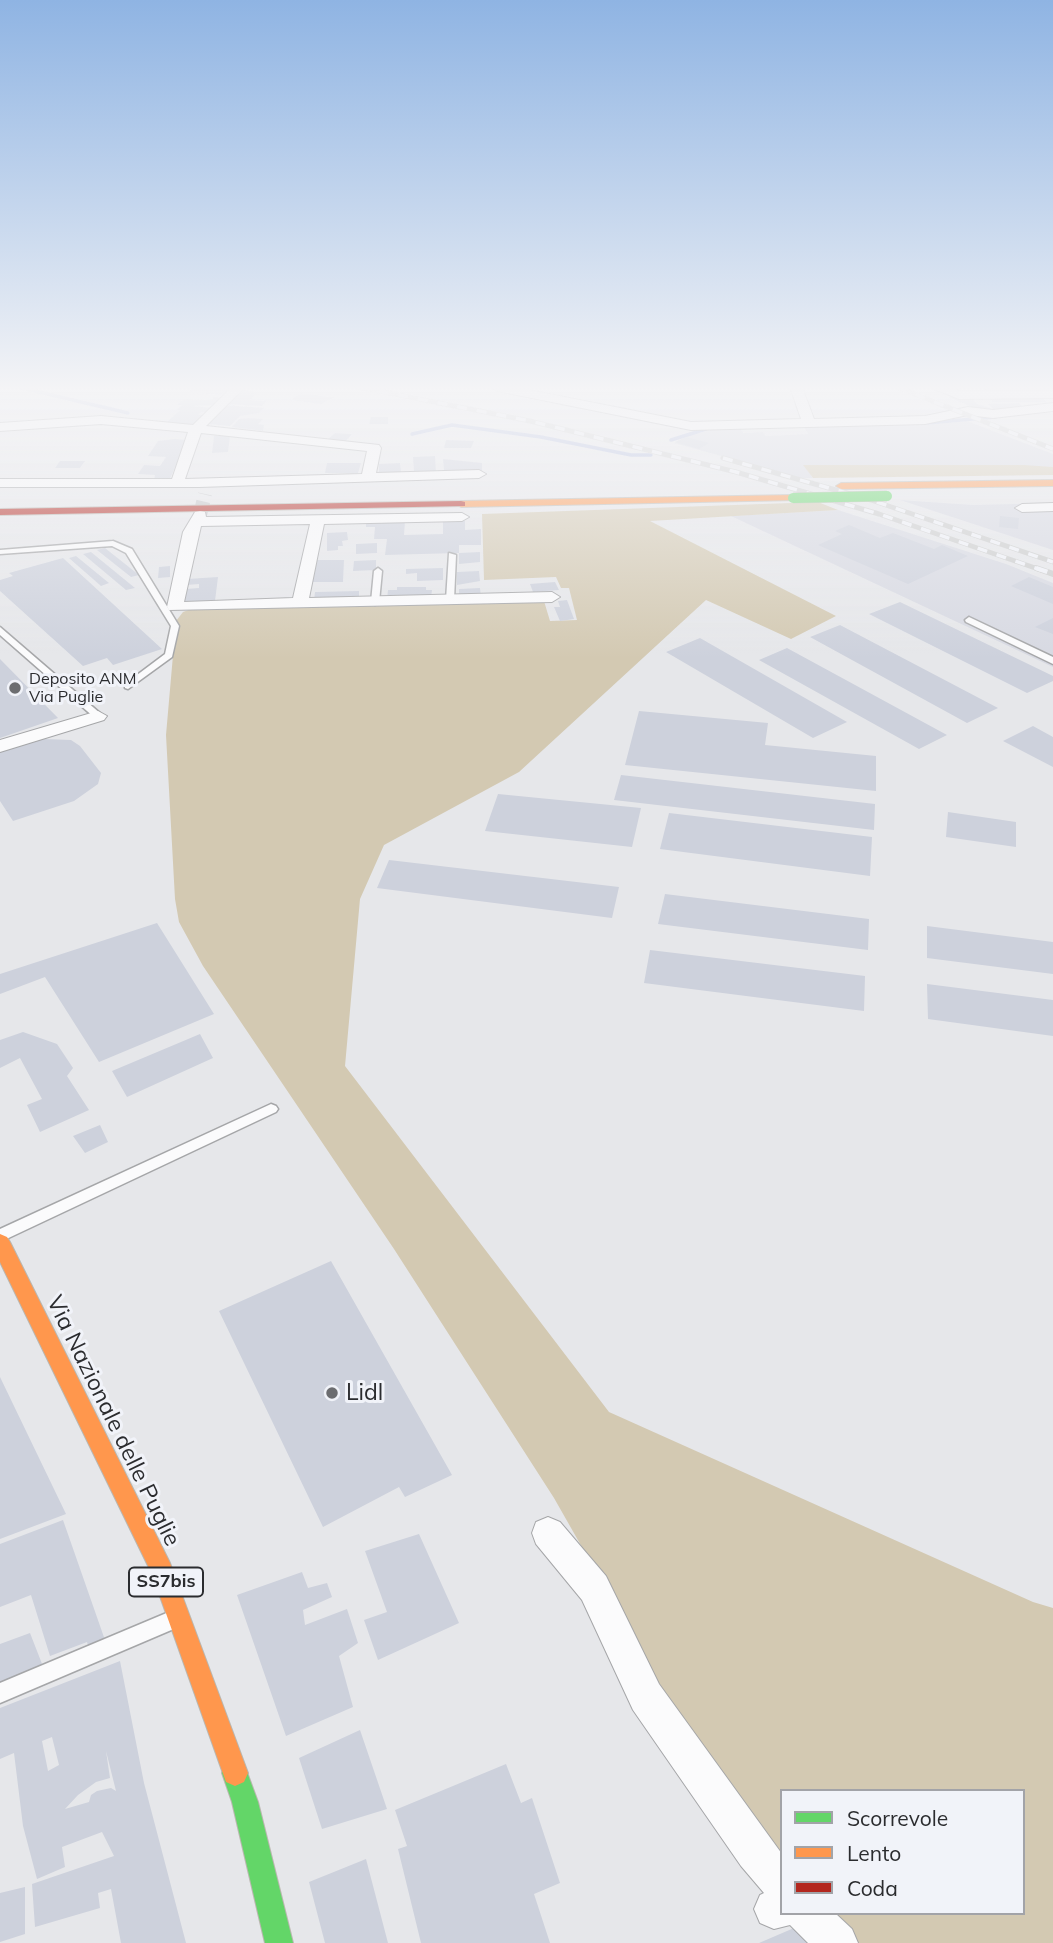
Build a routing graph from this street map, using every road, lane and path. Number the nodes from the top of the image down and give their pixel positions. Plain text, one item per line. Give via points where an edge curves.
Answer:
1 (179, 478) edge
2 (368, 478) joint
3 (377, 478) edge
4 (0, 483) edge
5 (177, 483) junction
6 (1053, 483) edge
7 (1053, 494) edge
8 (0, 500) edge
9 (1053, 507) edge
10 (1022, 508) dead end
11 (0, 512) edge
12 (462, 517) dead end
13 (198, 518) joint
14 (318, 520) junction
15 (0, 552) edge
16 (452, 555) dead end
17 (378, 571) dead end
18 (552, 597) dead end
19 (450, 600) junction
20 (375, 601) junction
21 (300, 603) junction
22 (969, 620) dead end
23 (0, 630) edge
24 (1053, 661) edge
25 (128, 686) dead end
26 (98, 716) joint
27 (0, 746) edge
28 (271, 1109) dead end
29 (0, 1236) edge
30 (0, 1242) edge
31 (548, 1533) dead end
32 (178, 1616) junction
33 (0, 1693) edge
34 (780, 1894) edge
35 (801, 1915) edge
36 (279, 1943) edge
37 (838, 1943) edge

1 - 5 street
2 - 3 street
2 - 5 street via 206,488
4 - 5 street
6 - 8 main road
7 - 11 main road, bridge
9 - 10 street
12 - 14 street
13 - 14 street
13 - 21 street via 190,532 175,607
14 - 21 street
15 - 25 lane via 113,543 129,551 175,625 169,655
16 - 19 lane
17 - 20 lane
18 - 19 street
19 - 20 street
20 - 21 street
22 - 24 lane
23 - 26 lane
26 - 27 street
28 - 29 lane
30 - 32 main road, Via Nazionale delle Puglie / SS7bis via 162,1571
31 - 34 street via 594,1588 646,1697
32 - 33 lane
32 - 36 main road, Via Nazionale delle Puglie / SS7bis via 245,1802
35 - 37 street

